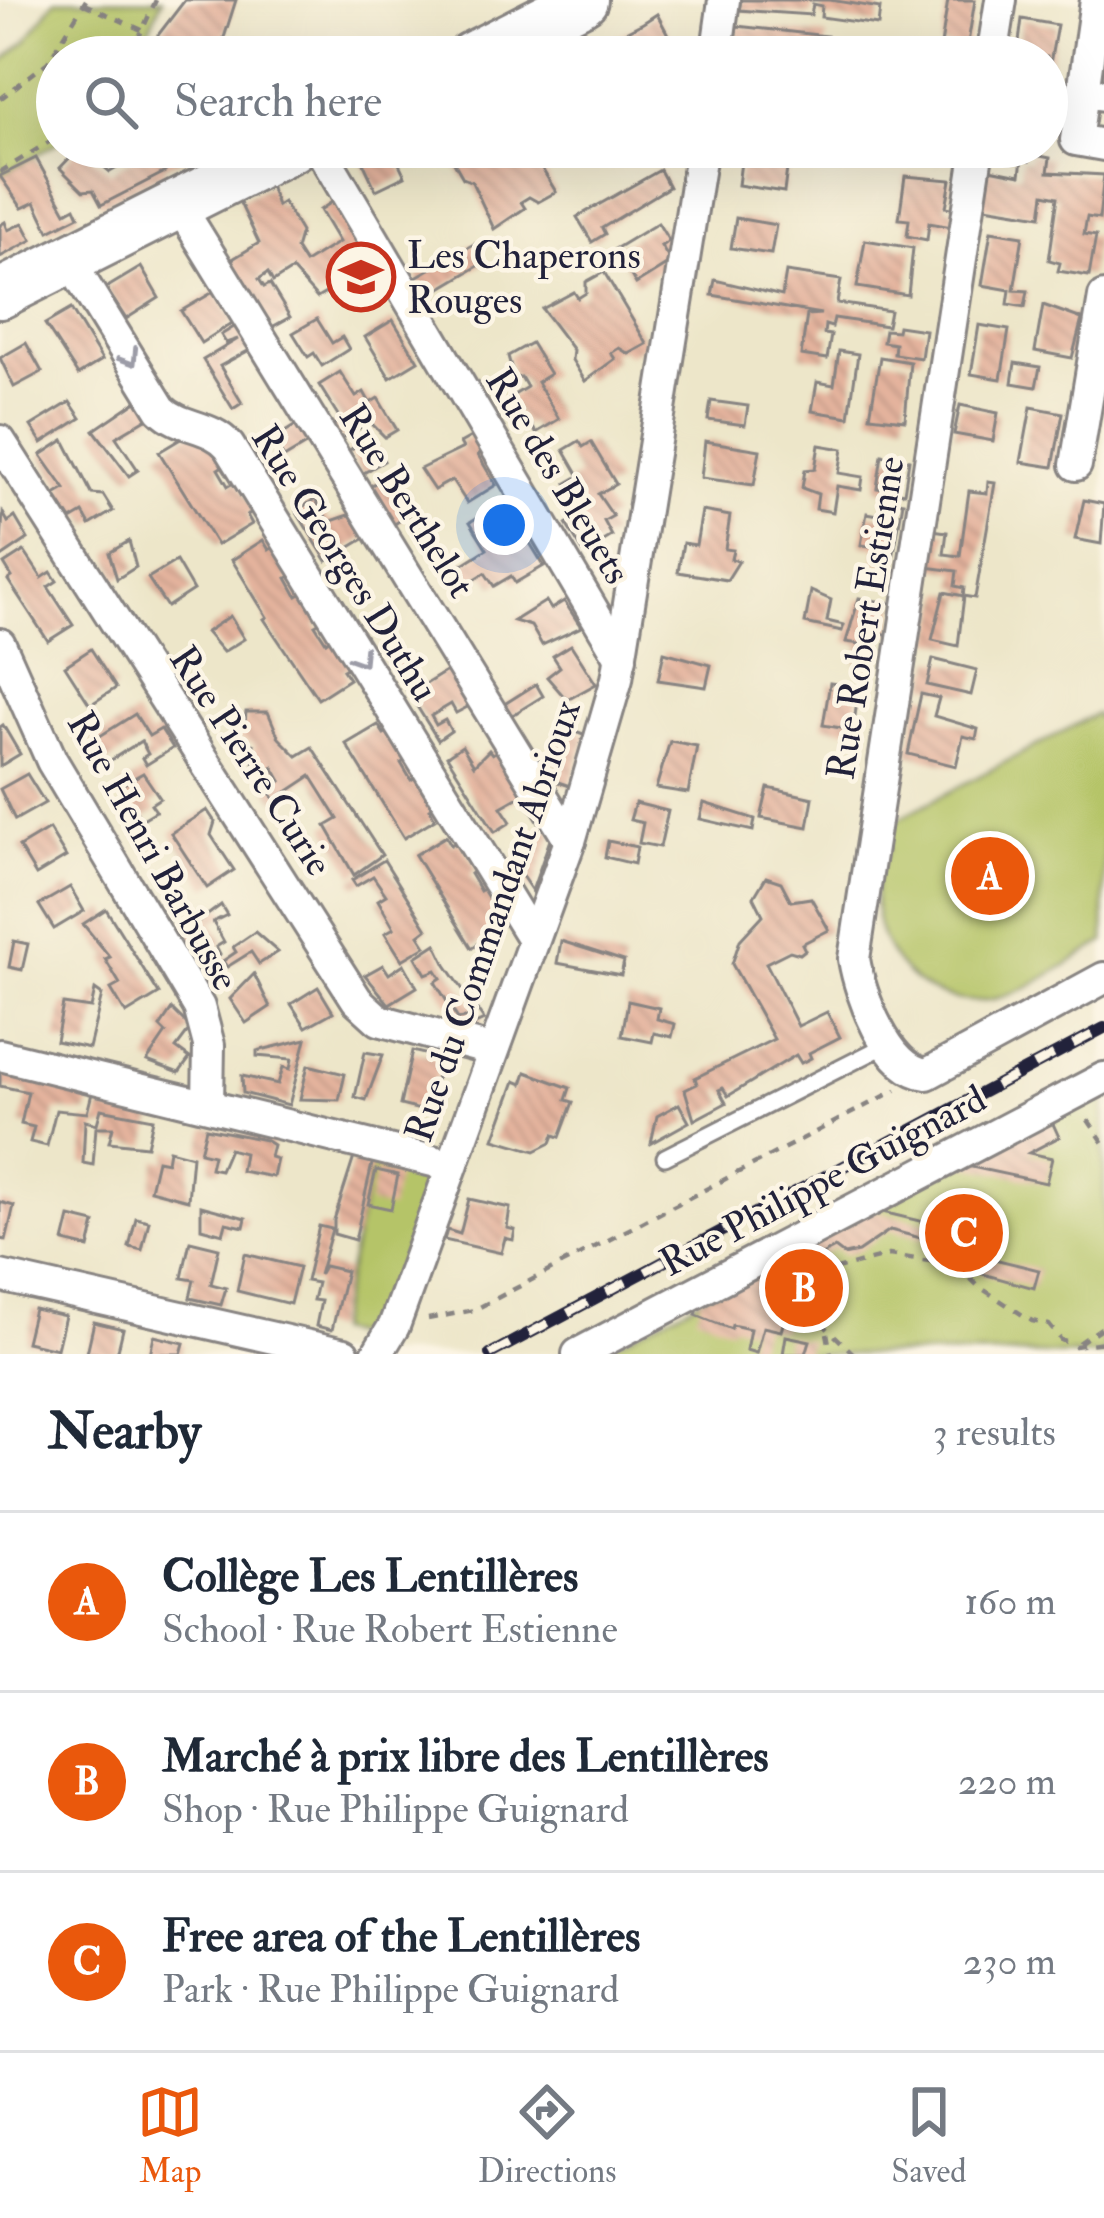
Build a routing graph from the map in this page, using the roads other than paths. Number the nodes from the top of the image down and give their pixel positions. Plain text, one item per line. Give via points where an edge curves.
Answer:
1 (583, 0) edge
2 (724, 0) edge
3 (1001, 0) edge
4 (1096, 0) edge
5 (512, 36) edge
6 (719, 36) edge
7 (995, 36) edge
8 (1094, 94) edge
9 (1104, 145) edge
10 (248, 168) edge
11 (331, 168) edge
12 (699, 168) edge
13 (975, 168) edge
14 (177, 202) junction
15 (68, 258) junction
16 (0, 294) edge
17 (1104, 297) edge
18 (0, 441) edge
19 (1076, 465) dead end
20 (0, 644) edge
21 (621, 658) junction
22 (570, 841) junction
23 (533, 939) junction
24 (1104, 978) edge
25 (890, 1043) junction
26 (491, 1050) junction
27 (0, 1055) edge
28 (1104, 1078) edge
29 (208, 1104) junction
30 (665, 1156) dead end
31 (449, 1165) junction
32 (0, 1276) edge
33 (344, 1354) edge
34 (377, 1354) edge
35 (578, 1354) edge

1 - 5 main road
2 - 6 street
3 - 7 street
4 - 8 street
8 - 9 street via 1076,140
10 - 14 main road
11 - 21 street, Rue des Bleuets
12 - 21 street, Rue du Commandant Abrioux
13 - 25 street, Rue Robert Estienne via 856,944 862,991
14 - 15 main road
14 - 22 street, Rue Berthelot
15 - 16 main road
15 -> 23 street, Rue Georges Duthu via 161,409 229,446
17 - 19 street
18 - 26 street, Rue Pierre Curie via 357,1000 379,1020
20 - 29 street, Rue Henri Barbusse via 52,761 199,1006 209,1045
21 - 22 street, Rue du Commandant Abrioux
22 - 23 street, Rue du Commandant Abrioux
23 - 26 street, Rue du Commandant Abrioux
24 - 25 street, Rue Robert Estienne via 927,1073 913,1072
25 - 30 lane
26 - 31 street, Rue du Commandant Abrioux
27 - 29 street
28 - 35 street, Rue Philippe Guignard
29 - 31 street
31 - 34 street, Rue du Commandant Abrioux
32 - 33 street

